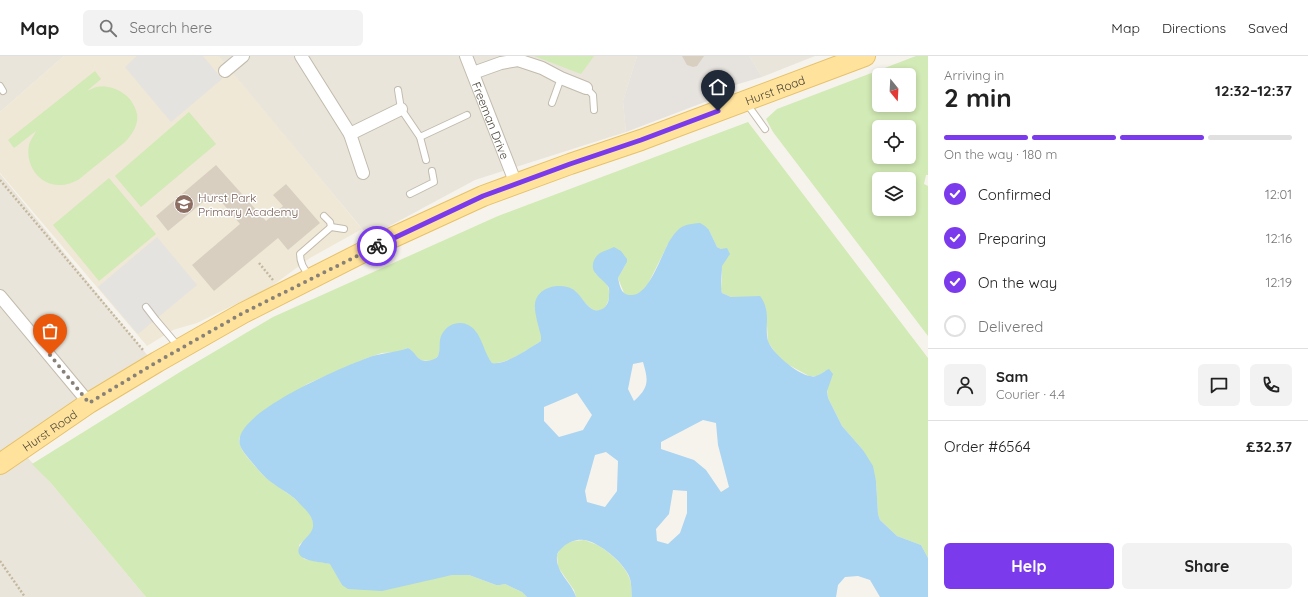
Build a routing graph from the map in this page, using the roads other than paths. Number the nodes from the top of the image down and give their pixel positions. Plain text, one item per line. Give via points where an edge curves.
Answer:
1 (243, 56) edge
2 (301, 56) edge
3 (466, 56) edge
4 (866, 56) edge
5 (225, 71) dead end
6 (473, 73) junction
7 (561, 78) junction
8 (586, 88) joint
9 (398, 90) dead end
10 (745, 101) junction
11 (552, 103) dead end
12 (401, 109) junction
13 (594, 110) dead end
14 (467, 115) dead end
15 (765, 129) dead end
16 (350, 134) junction
17 (420, 137) junction
18 (426, 160) dead end
19 (432, 171) dead end
20 (363, 173) dead end
21 (516, 184) junction
22 (410, 194) dead end
23 (324, 216) dead end
24 (331, 227) junction
25 (344, 229) dead end
26 (312, 278) junction
27 (0, 296) edge
28 (146, 307) dead end
29 (181, 348) junction
30 (89, 403) junction
31 (0, 464) edge

1 - 5 street
2 - 16 street
3 - 6 street, Freeman Drive
4 - 10 main road, Hurst Road
6 - 7 street via 518,60
6 - 21 street, Freeman Drive
7 - 8 street
7 - 11 lane
8 - 13 lane via 593,95
9 - 12 lane
10 - 15 lane
10 - 21 main road, Hurst Road
12 - 16 street
12 - 17 lane
14 - 17 lane
16 - 20 street
17 - 18 lane
19 - 22 lane via 434,182
21 - 26 main road, Hurst Road via 483,196 385,241
23 - 24 lane
24 - 25 lane
24 - 26 lane via 300,254 304,270
26 - 29 main road, Hurst Road
27 - 30 street
28 - 29 lane
29 - 30 main road, Hurst Road
30 - 31 main road, Hurst Road

